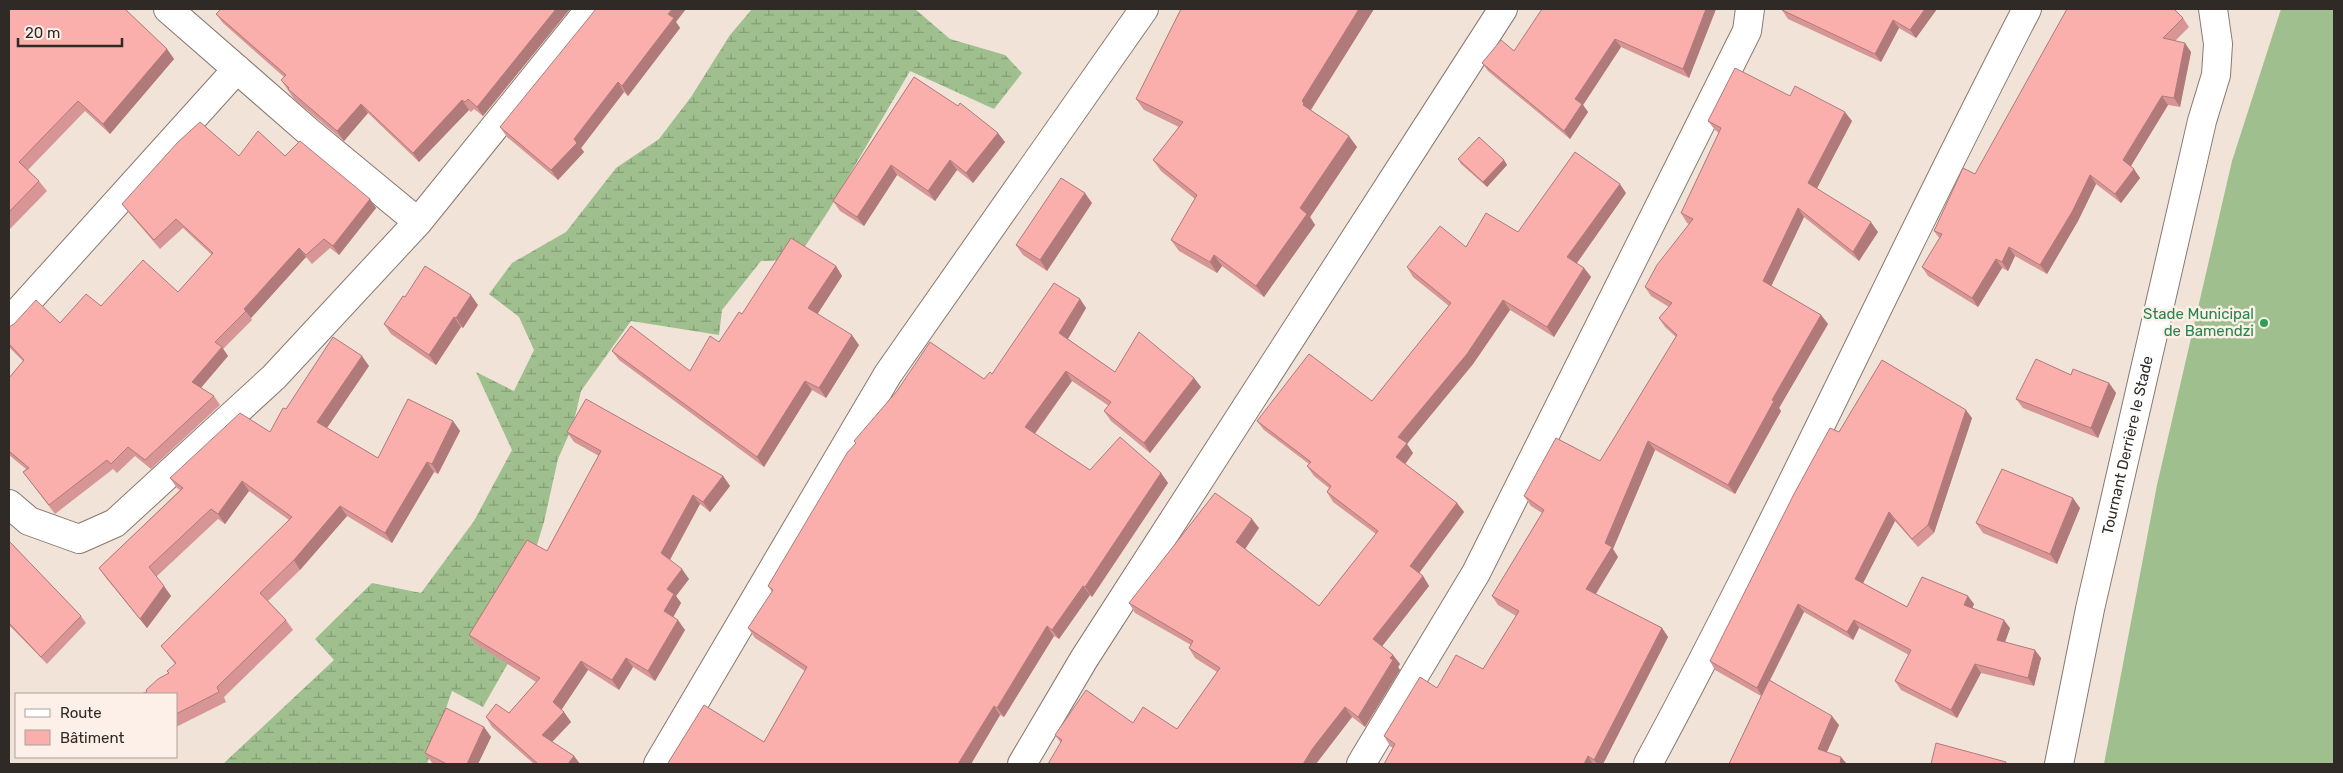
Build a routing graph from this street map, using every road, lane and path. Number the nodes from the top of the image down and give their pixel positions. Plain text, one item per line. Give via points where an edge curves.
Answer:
1 (168, 9) edge
2 (590, 9) edge
3 (1144, 9) edge
4 (1503, 9) edge
5 (1750, 9) edge
6 (2026, 9) edge
7 (2213, 9) edge
8 (237, 68) junction
9 (418, 222) junction
10 (9, 322) edge
11 (9, 504) edge
12 (658, 764) edge
13 (1022, 764) edge
14 (1361, 764) edge
15 (1648, 764) edge
16 (2059, 764) edge

1 - 8 street
2 - 9 street
3 - 12 street via 888,374
4 - 13 street via 1084,659
5 - 14 street via 1747,31 1476,574
6 - 15 street via 1948,160 1819,429
7 - 16 street, Tournant Derrière le Stade via 2218,44 2216,75 2202,121 2090,610
8 - 9 street
8 - 10 street
9 - 11 street via 274,378 115,523 79,539 29,521

